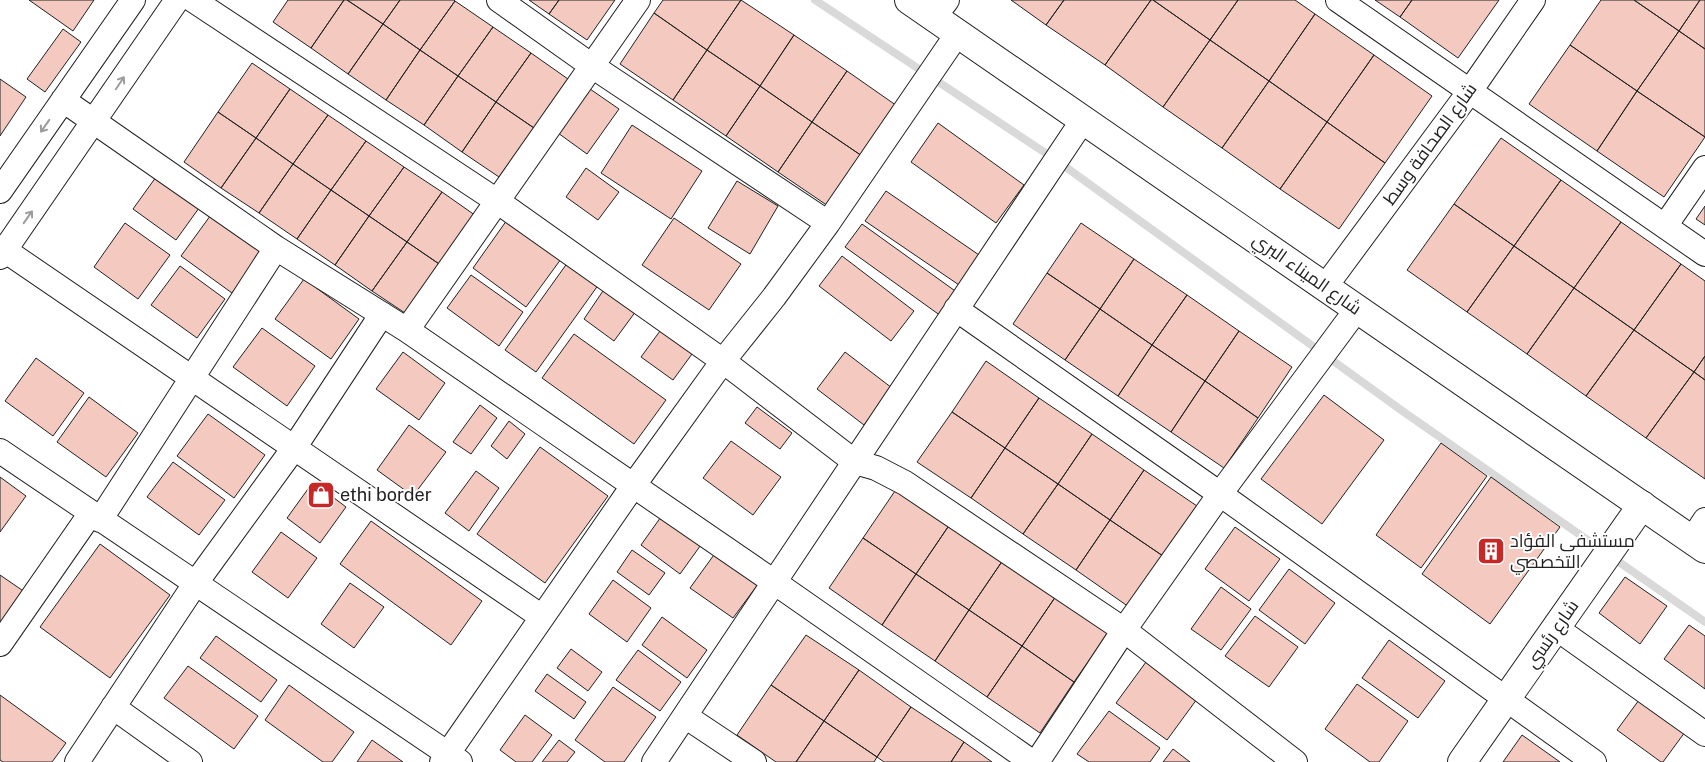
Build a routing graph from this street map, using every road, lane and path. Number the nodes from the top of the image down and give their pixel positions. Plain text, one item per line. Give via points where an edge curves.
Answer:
1 (133, 0) edge
2 (177, 0) edge
3 (193, 0) edge
4 (499, 0) edge
5 (638, 0) edge
6 (909, 0) edge
7 (1338, 0) edge
8 (1532, 0) edge
9 (940, 9) edge
10 (958, 34) junction
11 (592, 66) junction
12 (1470, 91) junction
13 (63, 100) junction
14 (1083, 120) junction
15 (94, 121) junction
16 (1705, 168) edge
17 (0, 191) edge
18 (497, 201) junction
19 (828, 223) junction
20 (1665, 226) junction
21 (276, 248) junction
22 (2, 252) edge
23 (1705, 254) edge
24 (1325, 287) junction
25 (956, 309) junction
26 (1357, 309) junction
27 (382, 314) junction
28 (407, 330) junction
29 (723, 361) junction
30 (192, 378) junction
31 (294, 448) junction
32 (0, 451) edge
33 (855, 462) junction
34 (634, 486) junction
35 (1220, 494) junction
36 (1642, 505) junction
37 (96, 516) junction
38 (1701, 536) edge
39 (774, 582) junction
40 (195, 584) junction
41 (542, 617) junction
42 (1556, 628) junction
43 (1124, 630) junction
44 (0, 644) edge
45 (1506, 699) junction
46 (113, 707) junction
47 (685, 716) junction
48 (1705, 734) edge
49 (450, 759) edge
50 (77, 762) edge
51 (190, 762) edge
52 (654, 762) edge
53 (754, 762) edge
54 (1032, 762) edge
55 (1037, 762) edge
56 (1295, 762) edge
57 (1462, 762) edge
58 (1594, 762) edge

1 - 13 street
15 -> 2 street
3 - 18 street
4 - 11 street
5 - 11 street
6 - 9 main road, شارع الميناء البري
7 - 12 street
8 - 12 street, شارع الصحافة وسط
9 - 10 main road, شارع الميناء البري
10 - 14 main road, شارع الميناء البري
10 - 19 street
11 - 18 street
11 - 19 street
12 - 20 street
12 - 24 street, شارع الصحافة وسط
13 - 15 street
13 -> 17 street
14 - 24 main road, شارع الميناء البري
14 - 25 street
15 - 21 street
22 -> 15 street
16 - 20 street
18 - 28 street
18 - 29 street
19 - 29 street
20 - 23 street
21 - 27 street
21 - 30 street
22 - 30 street
24 - 26 main road, شارع الميناء البري
25 - 33 street
25 - 35 street
26 - 35 street
26 - 36 main road, شارع الميناء البري
27 - 28 street
27 - 31 street
28 - 34 street
29 - 33 street
29 - 34 street
30 - 31 street
30 - 37 street
31 - 40 street
31 - 41 street
32 - 37 street
33 - 39 street
33 - 43 street via 876,468 905,483
34 - 39 street
34 - 41 street
35 - 43 street
35 - 45 street
36 - 38 main road, شارع الميناء البري
36 - 42 main road, شارع رئسي
37 - 40 street
37 - 44 street
39 - 47 street
39 - 54 street
40 - 46 street
40 - 49 street
41 - 49 street
42 - 45 main road, شارع رئسي
42 - 48 street
43 - 55 street
43 - 56 street
45 - 57 main road, شارع رئسي
45 - 58 street
46 - 50 street
46 - 51 street
47 - 52 street
47 - 53 street

